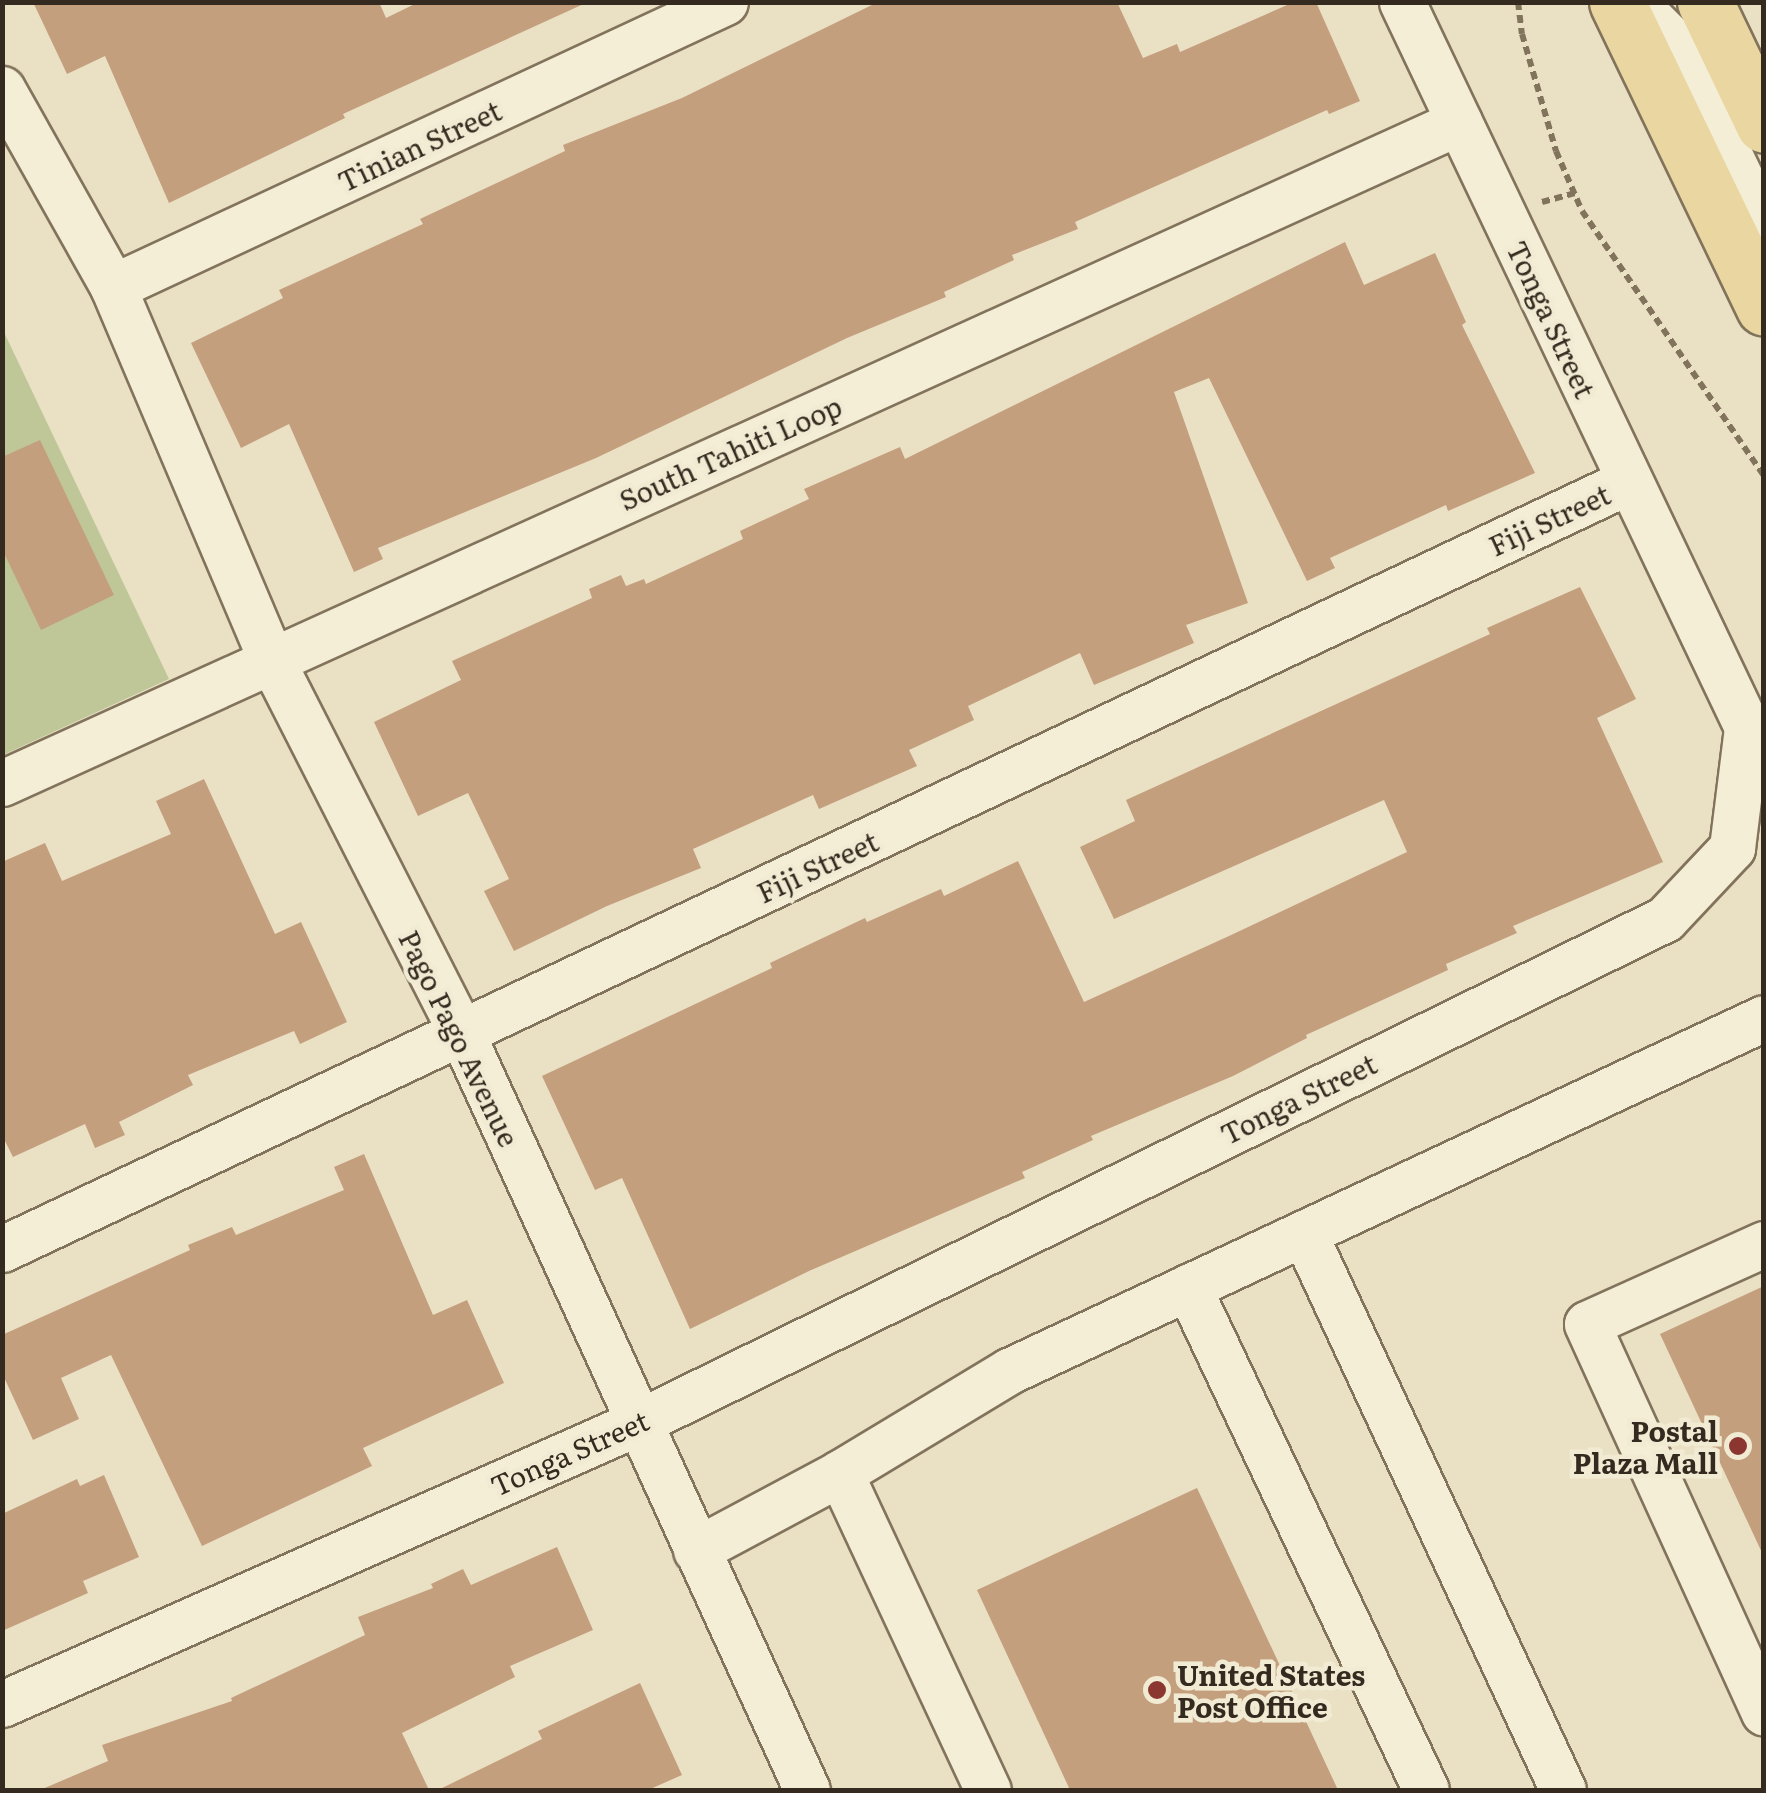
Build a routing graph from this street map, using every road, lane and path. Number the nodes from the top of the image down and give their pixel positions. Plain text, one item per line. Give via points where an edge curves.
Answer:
1 (725, 2) edge
2 (1402, 2) edge
3 (1518, 2) edge
4 (1617, 2) edge
5 (1634, 2) edge
6 (1705, 2) edge
7 (2, 89) edge
8 (1459, 122) junction
9 (1764, 125) edge
10 (1764, 227) edge
11 (113, 287) junction
12 (1764, 308) edge
13 (1764, 476) edge
14 (1630, 481) junction
15 (271, 659) junction
16 (2, 783) edge
17 (1764, 1018) edge
18 (462, 1034) junction
19 (1304, 1233) junction
20 (1764, 1244) edge
21 (2, 1249) edge
22 (1188, 1287) junction
23 (637, 1422) junction
24 (840, 1473) junction
25 (696, 1550) junction
26 (2, 1704) edge
27 (1764, 1712) edge
28 (807, 1790) edge
29 (988, 1790) edge
30 (1426, 1790) edge
31 (1563, 1790) edge

1 - 11 street, Tinian Street
2 - 8 street, Tonga Street
3 - 13 path via 1556,150 1582,211
4 - 12 main road
5 - 10 street via 1676,44
6 - 9 main road
7 - 11 street, Pago Pago Avenue
8 - 14 street, Tonga Street
8 - 15 street, South Tahiti Loop
11 - 15 street, Pago Pago Avenue
14 - 18 street, Fiji Street
14 - 23 street, Tonga Street via 1747,727 1732,848 1665,919
15 - 16 street, South Tahiti Loop
15 - 18 street, Pago Pago Avenue
17 - 19 street
18 - 21 street, Fiji Street
18 - 23 street, Pago Pago Avenue
19 - 22 street
19 - 31 street
20 - 27 street via 1587,1324
22 - 24 street via 1009,1371
22 - 30 street
23 - 25 street, Pago Pago Avenue
23 - 26 street, Tonga Street
24 - 25 street
24 - 29 street
25 - 28 street, Pago Pago Avenue

